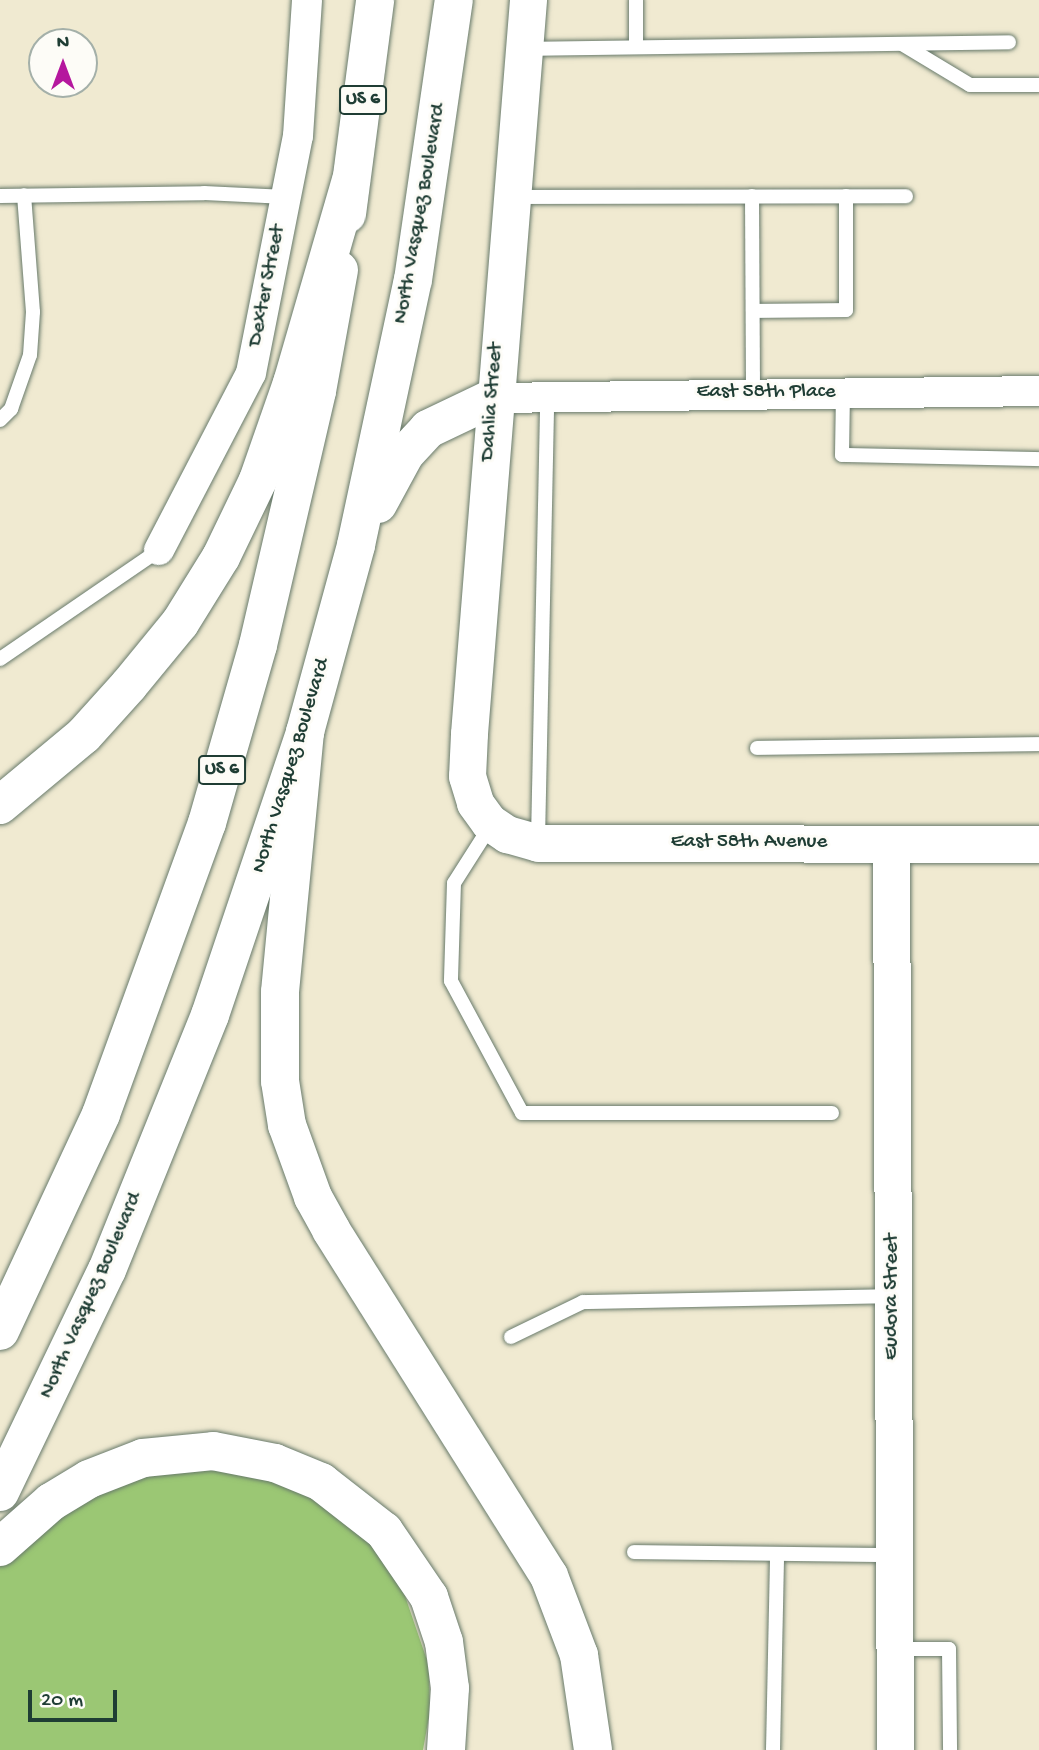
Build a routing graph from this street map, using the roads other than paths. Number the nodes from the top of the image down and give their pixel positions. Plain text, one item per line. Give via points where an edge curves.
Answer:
1 (307, 0) edge
2 (375, 0) edge
3 (454, 0) edge
4 (528, 0) edge
5 (636, 0) edge
6 (1009, 42) dead end
7 (901, 44) junction
8 (636, 47) junction
9 (524, 49) junction
10 (1039, 85) edge
11 (351, 180) junction
12 (24, 195) junction
13 (0, 196) edge
14 (752, 196) junction
15 (846, 196) junction
16 (906, 196) dead end
17 (286, 197) junction
18 (510, 197) junction
19 (753, 311) junction
20 (1039, 391) edge
21 (843, 392) junction
22 (753, 393) junction
23 (547, 394) junction
24 (493, 398) junction
25 (0, 420) edge
26 (1039, 459) edge
27 (159, 550) joint
28 (348, 577) junction
29 (0, 659) edge
30 (305, 732) junction
31 (1039, 744) edge
32 (757, 748) dead end
33 (0, 805) edge
34 (483, 813) junction
35 (538, 843) junction
36 (891, 844) junction
37 (1039, 844) edge
38 (832, 1113) dead end
39 (893, 1296) junction
40 (0, 1331) edge
41 (511, 1336) dead end
42 (0, 1492) edge
43 (0, 1547) edge
44 (634, 1552) dead end
45 (777, 1553) junction
46 (894, 1555) junction
47 (894, 1649) junction
48 (446, 1750) edge
49 (593, 1750) edge
50 (773, 1750) edge
51 (895, 1750) edge
52 (950, 1750) edge

1 - 17 street, Dexter Street via 298,136
2 - 11 highway, US 6
3 - 28 highway, North Vasquez Boulevard via 412,281
4 - 9 street, Dahlia Street
5 - 8 lane
6 - 7 lane
7 - 8 lane
7 - 10 lane via 970,85
8 - 9 lane
9 - 18 street, Dahlia Street
11 - 33 highway via 292,383 258,480 222,557 180,623 129,685 84,735
11 - 40 highway, US 6 via 317,391 258,645 207,823 101,1114
12 - 13 lane
12 - 17 lane
12 - 25 lane via 33,312 30,355 11,409
14 - 15 lane
14 - 18 lane
14 - 19 lane
15 - 16 lane
15 - 19 lane via 846,310
17 - 27 street, Dexter Street via 251,373
18 - 24 street, Dahlia Street
19 - 22 lane
20 - 21 street, East 58th Place
21 - 22 street, East 58th Place
21 - 26 lane via 842,456
22 - 23 street, East 58th Place
23 - 24 street, East 58th Place
23 - 35 lane
24 - 28 highway via 453,413 410,447 383,494
24 - 34 street, Dahlia Street via 467,776
27 - 29 lane
28 - 30 highway, North Vasquez Boulevard
30 - 42 highway, North Vasquez Boulevard via 205,1028 107,1270
30 - 49 highway via 280,992 280,1081 287,1125 313,1197 331,1230 549,1576 579,1655
31 - 32 lane
34 - 35 street, East 58th Avenue via 508,834
34 - 38 lane via 454,883 451,981 522,1112
35 - 36 street, East 58th Avenue
36 - 37 street, East 58th Avenue
36 - 39 street, Eudora Street
39 - 41 lane via 583,1302
39 - 46 street, Eudora Street
43 - 48 highway via 51,1502 89,1479 143,1458 214,1451 275,1463 321,1482 384,1531 429,1597 444,1642 450,1688
44 - 45 lane
45 - 46 lane
45 - 50 lane
46 - 47 street, Eudora Street
47 - 51 street, Eudora Street
47 - 52 lane via 949,1649

